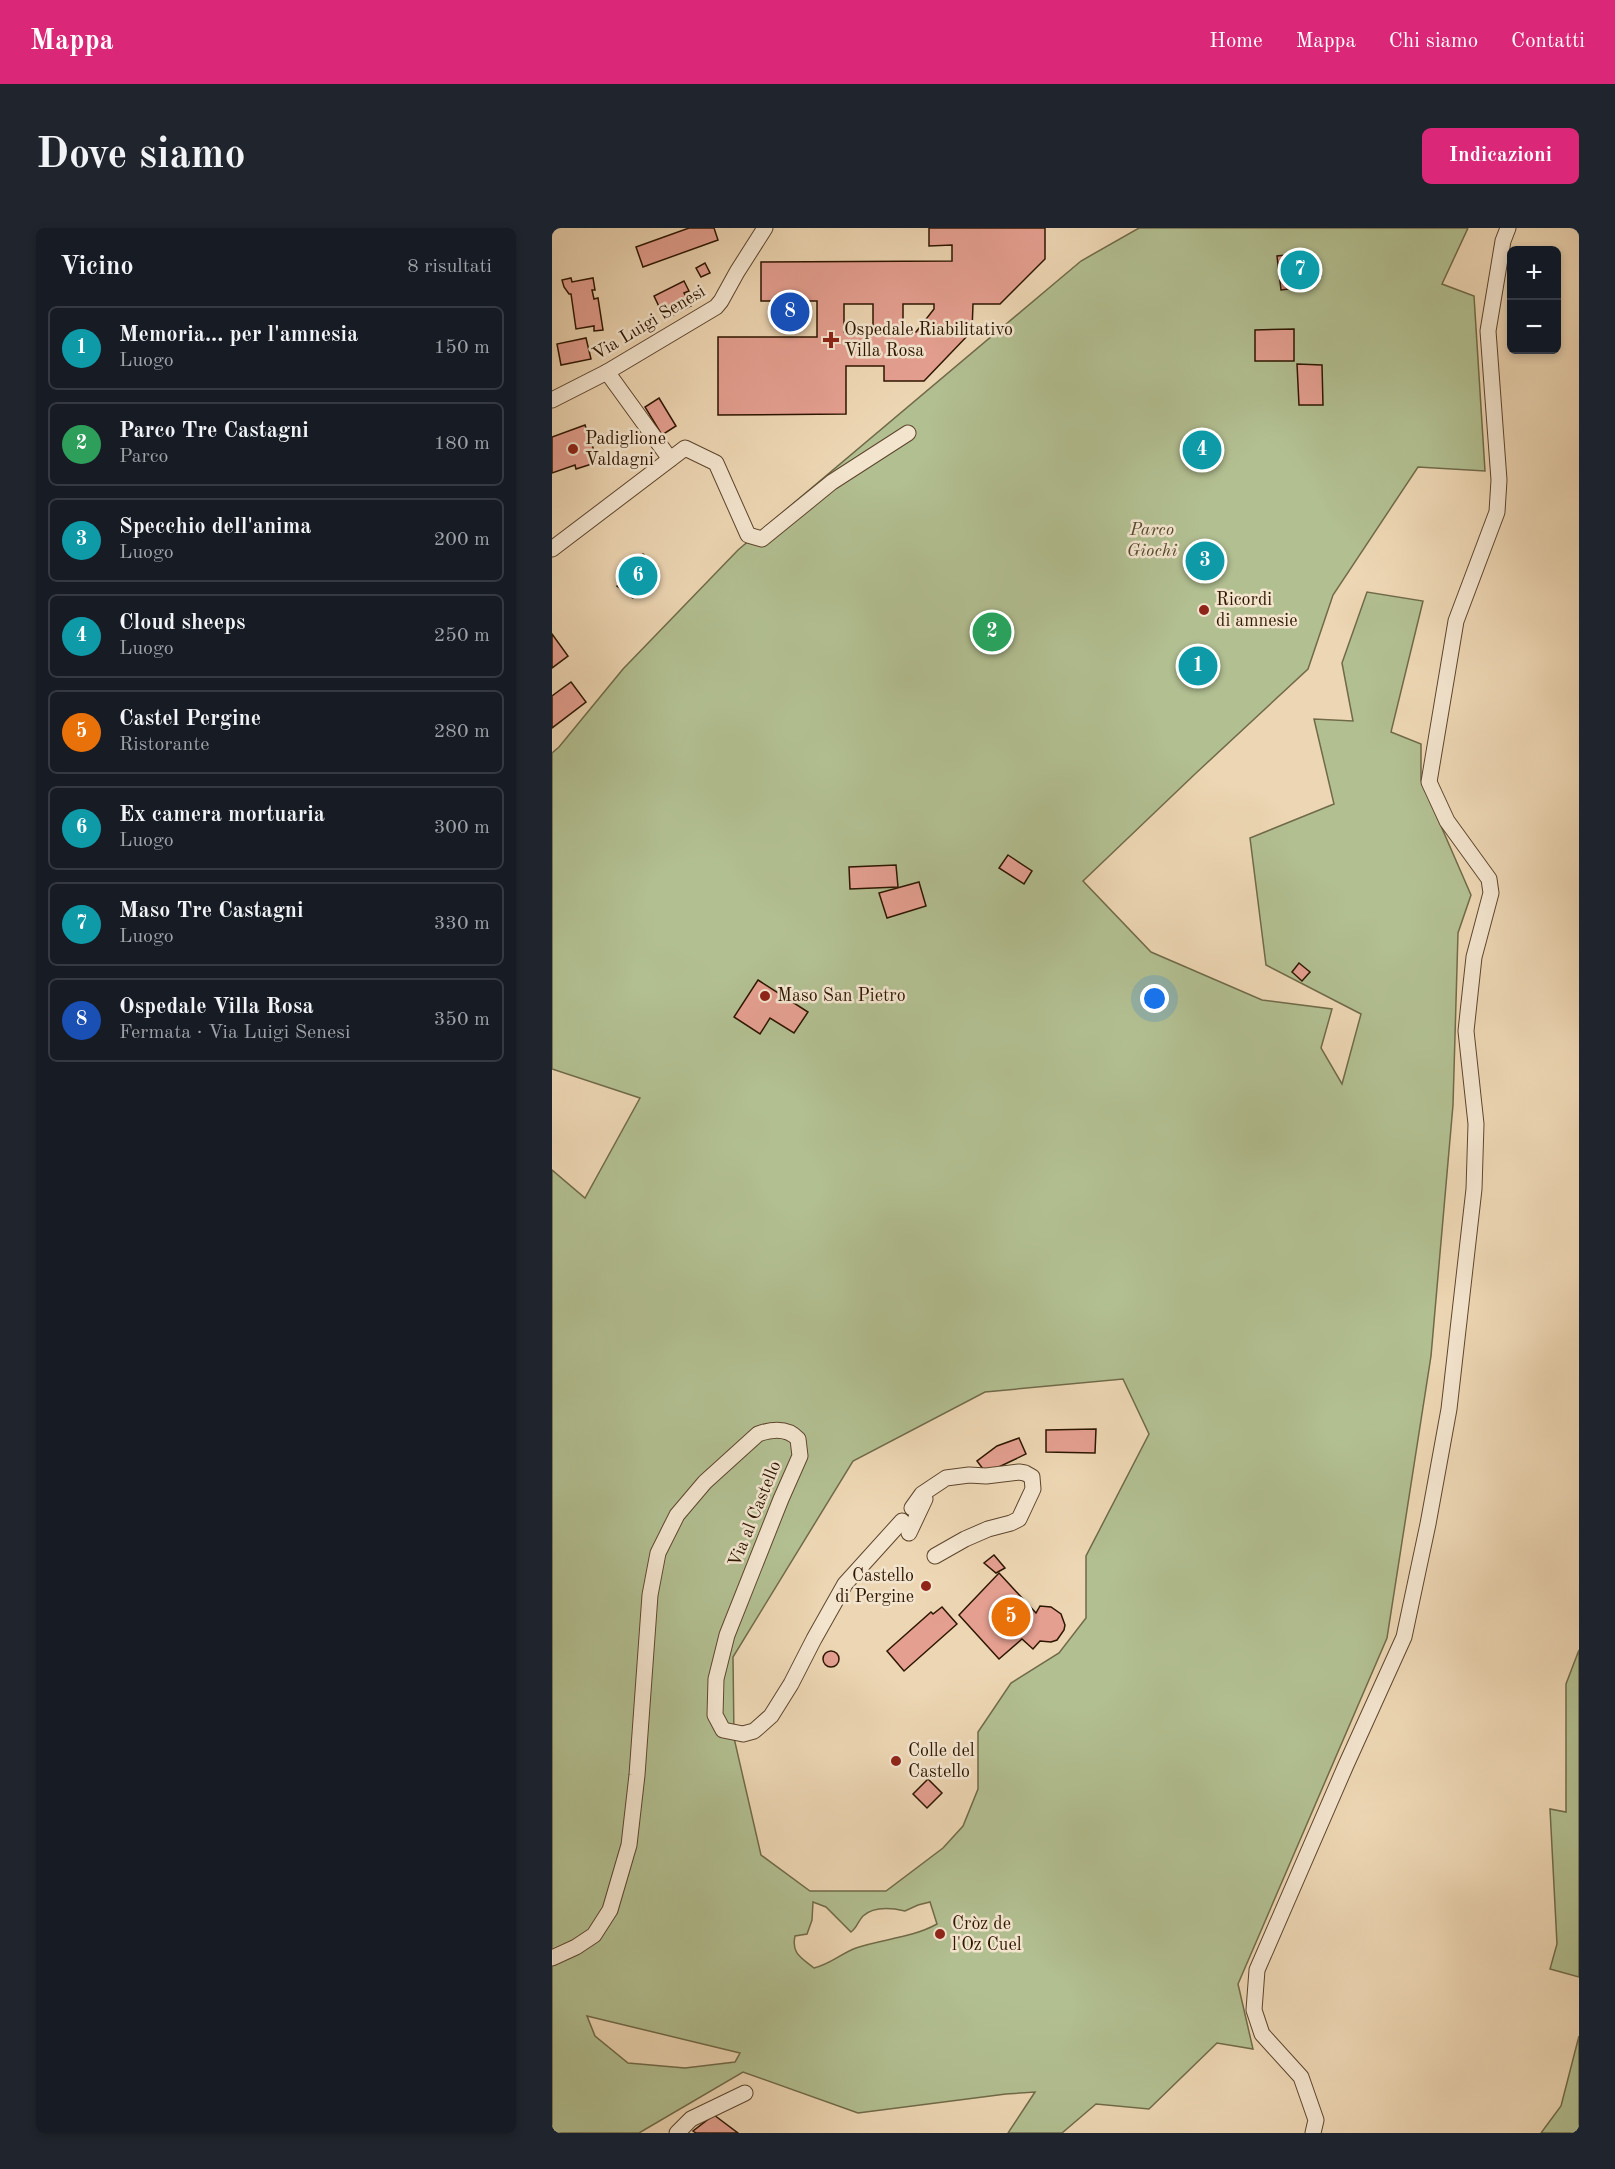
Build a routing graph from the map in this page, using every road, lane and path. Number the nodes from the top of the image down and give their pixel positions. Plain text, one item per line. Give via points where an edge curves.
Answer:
1 (765, 228) edge
2 (1509, 228) edge
3 (607, 372) junction
4 (552, 400) edge
5 (908, 433) dead end
6 (670, 459) junction
7 (552, 549) edge
8 (930, 1488) junction
9 (912, 1508) dead end
10 (935, 1556) dead end
11 (552, 1958) edge
12 (744, 2093) dead end
13 (677, 2133) edge
14 (1313, 2133) edge

1 - 3 street, Via Luigi Senesi via 716,307
2 - 14 street via 1503,241 1488,331 1499,480 1497,512 1456,621 1429,782 1447,821 1490,879 1491,893 1474,957 1466,1031 1476,1124 1474,1189 1449,1409 1404,1637 1257,1970 1254,2010 1259,2026 1301,2077 1316,2120
3 - 4 street, Via Luigi Senesi
3 - 6 street
5 - 6 street via 832,482 762,539 748,535 716,463 685,448
6 - 7 street
8 - 9 street
8 - 10 street via 946,1478 1020,1472 1029,1475 1034,1485 1019,1520 980,1532
8 - 11 street, Via al Castello via 905,1527 845,1584 771,1716 754,1731 743,1734 723,1730 715,1715 716,1679 728,1635 800,1456 798,1439 779,1430 758,1434 705,1482 677,1515 658,1553 650,1595 629,1845 610,1910 594,1935
12 - 13 street via 691,2119

